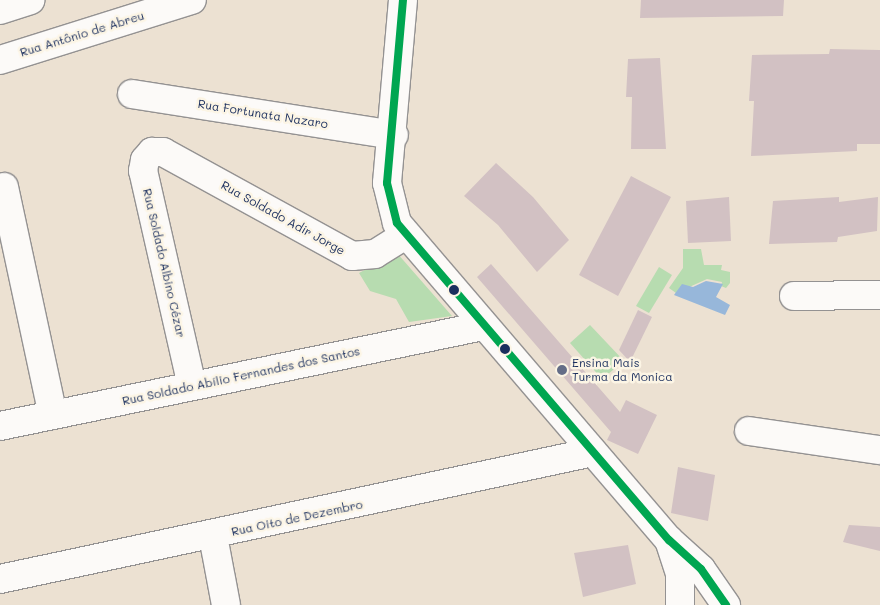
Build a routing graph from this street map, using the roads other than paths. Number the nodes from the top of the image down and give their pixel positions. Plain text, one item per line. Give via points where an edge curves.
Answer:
1 (30, 0) edge
2 (192, 0) edge
3 (403, 0) edge
4 (0, 10) edge
5 (0, 60) edge
6 (132, 94) dead end
7 (394, 135) junction
8 (163, 152) joint
9 (4, 187) dead end
10 (405, 235) junction
11 (880, 295) edge
12 (794, 296) dead end
13 (483, 326) junction
14 (192, 386) junction
15 (53, 415) junction
16 (0, 426) edge
17 (749, 432) dead end
18 (880, 450) edge
19 (593, 452) junction
20 (213, 536) junction
21 (669, 540) junction
22 (0, 579) edge
23 (226, 605) edge
24 (680, 605) edge
25 (726, 605) edge

1 - 4 street
2 - 5 street, Rua Antônio de Abreu
3 - 7 street
6 - 7 street, Rua Fortunata Nazaro
7 - 10 street via 388,192 397,223
8 - 10 street, Rua Soldado Adir Jorge via 352,256 375,254
8 - 14 street, Rua Soldado Albino Cézar via 152,152 145,160 143,171
9 - 15 street
10 - 13 street
11 - 12 street
13 - 14 street, Rua Soldado Abílio Fernandes dos Santos
13 - 19 street
14 - 15 street, Rua Soldado Abílio Fernandes dos Santos
15 - 16 street, Rua Soldado Abílio Fernandes dos Santos
17 - 18 street
19 - 20 street, Rua Oito de Dezembro
19 - 21 street
20 - 22 street, Rua Oito de Dezembro
20 - 23 street
21 - 24 street via 680,573
21 - 25 street via 700,569

